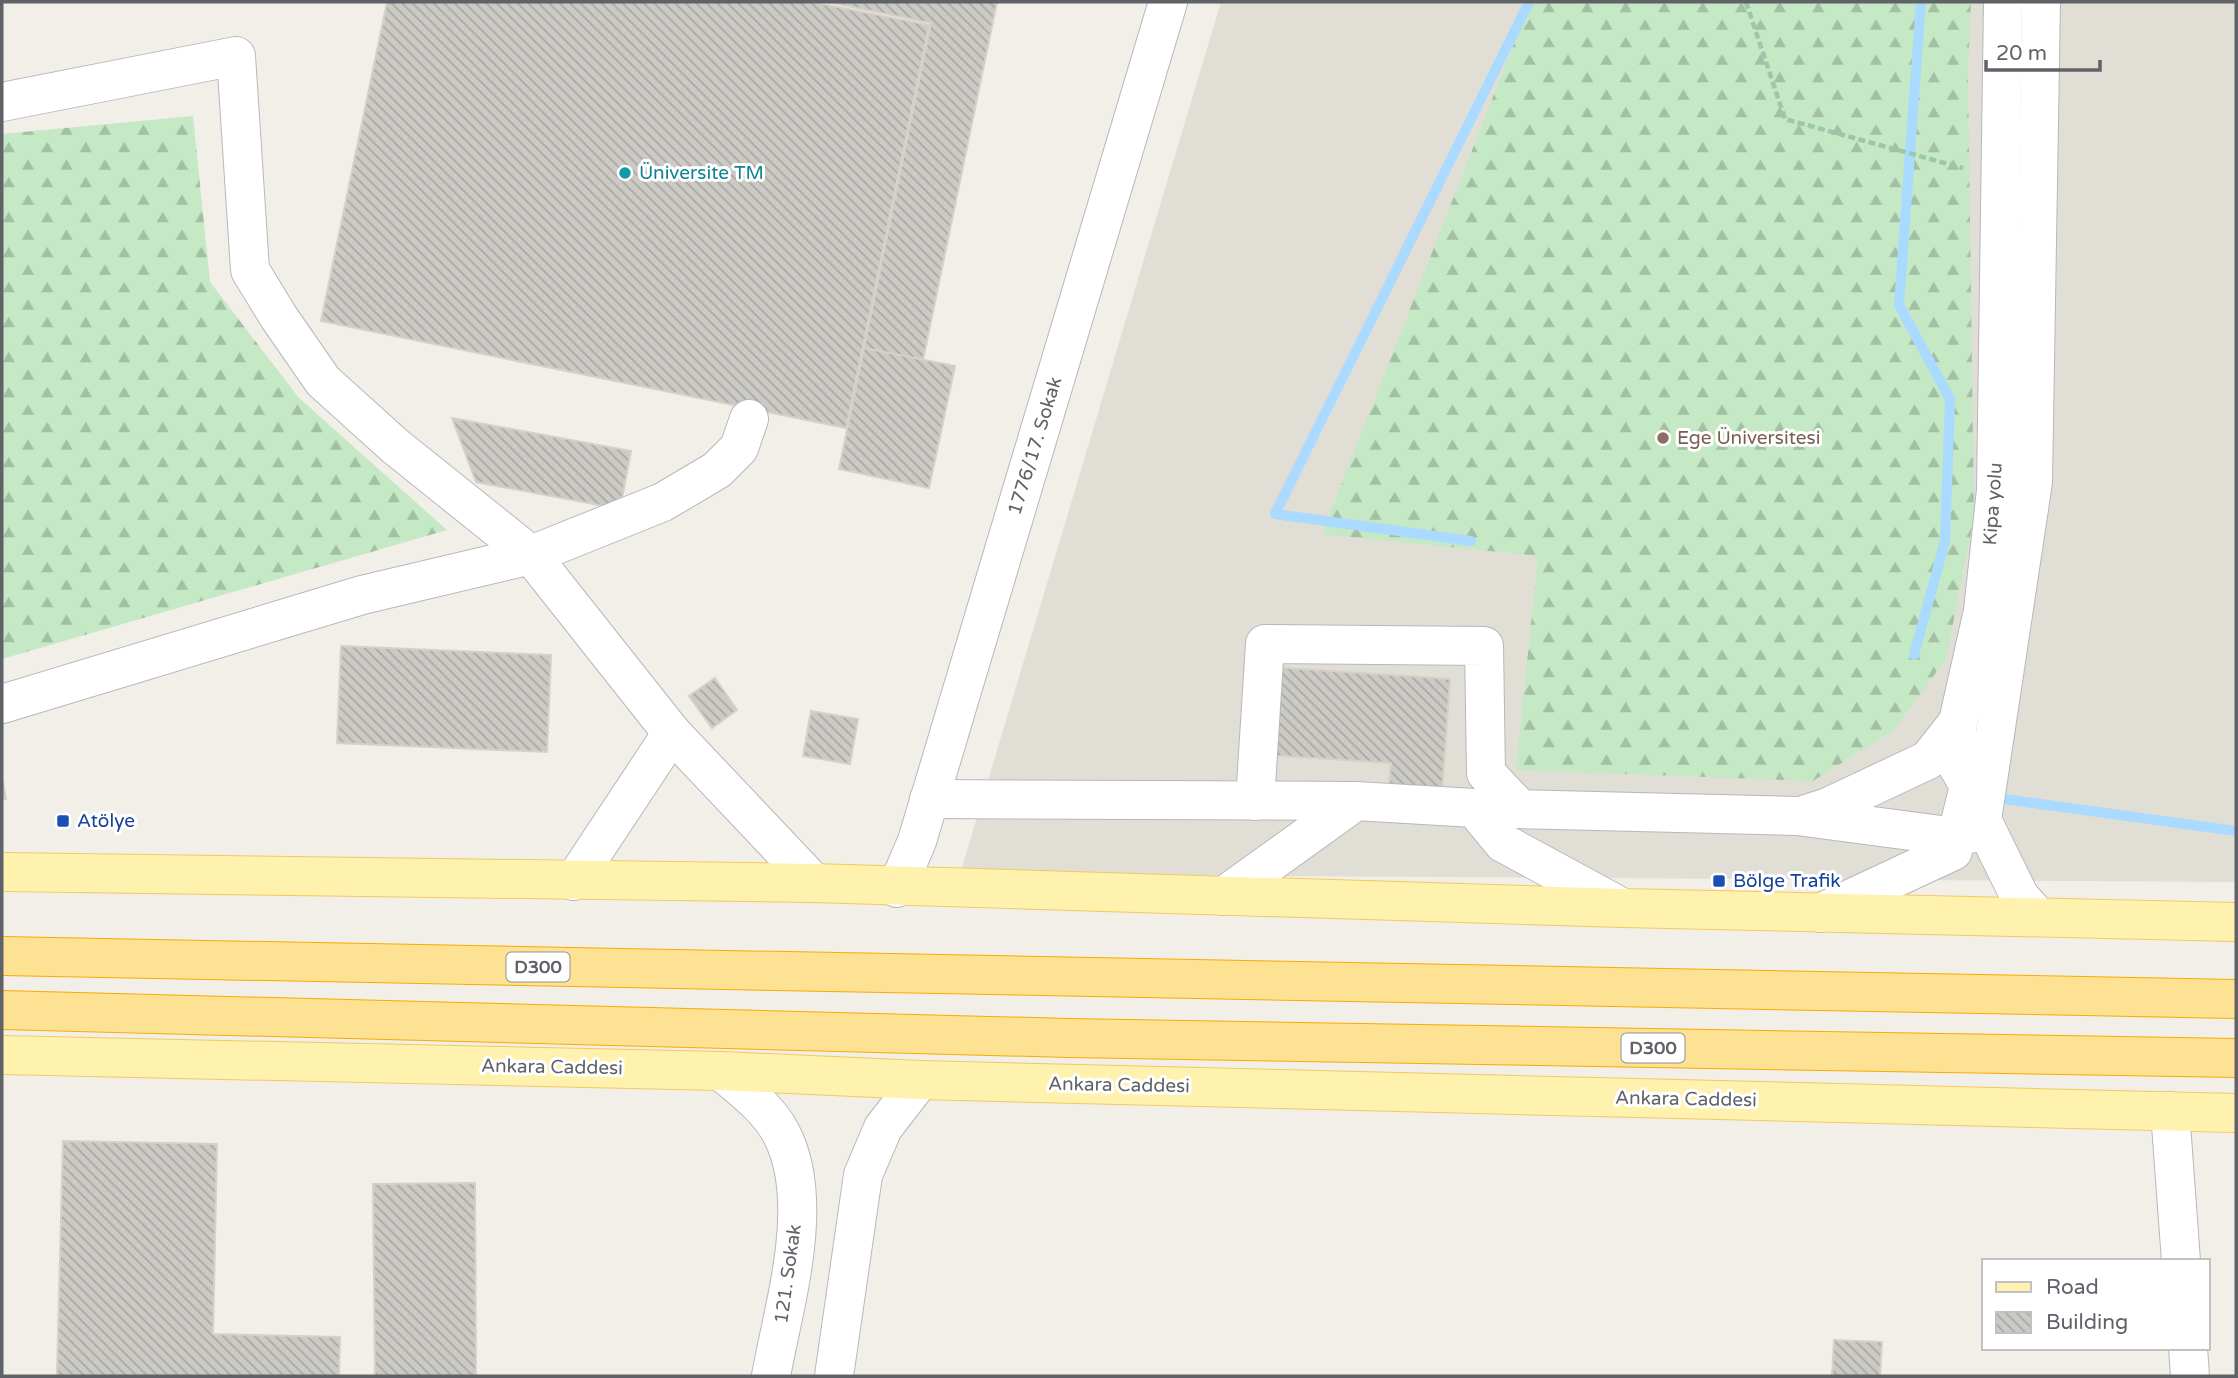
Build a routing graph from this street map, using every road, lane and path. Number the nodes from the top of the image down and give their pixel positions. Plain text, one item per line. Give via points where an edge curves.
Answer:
1 (1168, 2) edge
2 (1746, 2) edge
3 (2003, 2) edge
4 (2041, 2) edge
5 (2, 102) edge
6 (1926, 157) dead end
7 (749, 419) dead end
8 (531, 555) junction
9 (2, 705) edge
10 (1958, 722) junction
11 (672, 733) junction
12 (929, 799) junction
13 (1255, 801) junction
14 (1356, 801) junction
15 (1474, 808) junction
16 (1520, 809) junction
17 (1797, 816) junction
18 (1969, 828) junction
19 (2, 872) edge
20 (574, 881) junction
21 (814, 883) junction
22 (897, 888) junction
23 (1224, 896) junction
24 (1623, 908) junction
25 (1820, 913) junction
26 (2038, 917) junction
27 (2236, 922) edge
28 (2, 956) edge
29 (2236, 999) edge
30 (2, 1010) edge
31 (2, 1055) edge
32 (2236, 1058) edge
33 (721, 1071) junction
34 (920, 1080) junction
35 (2170, 1111) junction
36 (2236, 1113) edge
37 (2181, 1259) edge
38 (2188, 1350) edge
39 (771, 1376) edge
40 (834, 1376) edge
41 (2190, 1376) edge

1 - 12 street, 1776/17. Sokak
2 - 6 path via 1785,119
3 - 10 street, Kipa yolu via 1996,490 1983,611
4 - 18 street, Kipa yolu via 2034,482
5 - 8 street via 236,56 250,270 323,380 395,446
7 - 8 street via 739,448 717,470 663,502
8 - 9 street via 362,595
8 - 11 street
10 - 17 street via 1928,760 1828,807
10 - 18 street, Kipa yolu via 1957,765 1969,786
11 - 20 street
11 - 21 street
12 - 13 street
12 - 22 street, 1776/17. Sokak
13 - 14 street
13 - 16 street via 1265,644 1484,646 1486,773
14 - 15 street
14 - 23 street
15 - 16 street
15 - 24 street via 1503,843
16 - 17 street
17 - 18 street
18 - 25 street, Kipa yolu via 1953,851
18 - 26 street
19 - 20 main road
20 - 21 main road
21 - 22 main road
22 - 23 main road
23 - 24 main road
24 - 25 main road
25 - 26 main road
26 - 27 main road
28 - 29 highway, D300
30 - 32 highway, D300 via 1070,1038
31 - 33 main road, Ankara Caddesi
33 - 34 main road, Ankara Caddesi
33 - 39 street, 121. Sokak via 758,1103 781,1132 796,1175 796,1238
34 - 35 main road, Ankara Caddesi
34 - 40 street via 883,1128 863,1175
35 - 36 main road, Ankara Caddesi
35 - 37 street
38 - 41 street

